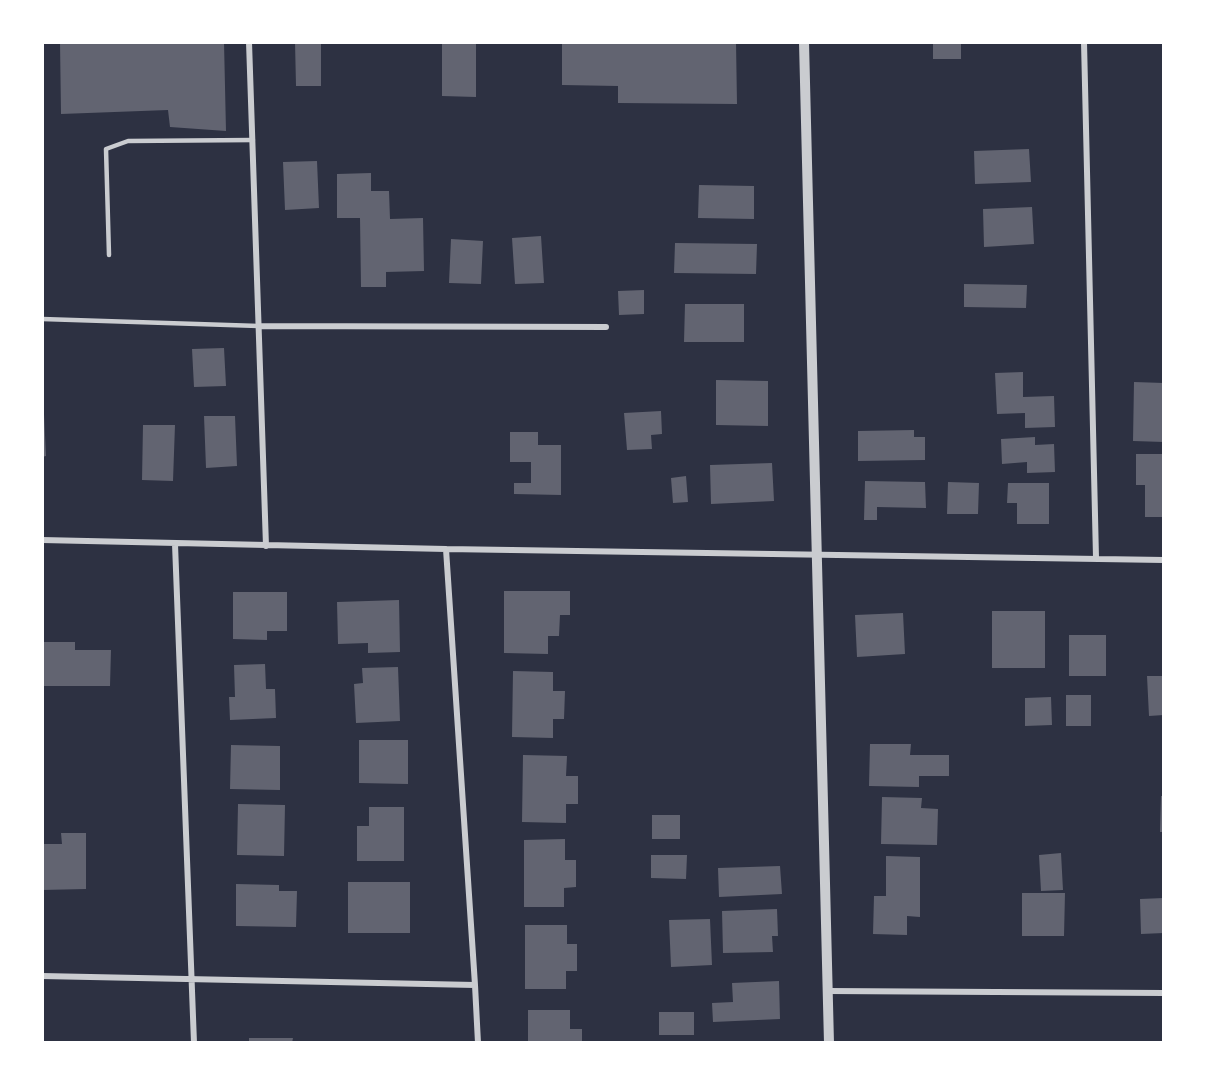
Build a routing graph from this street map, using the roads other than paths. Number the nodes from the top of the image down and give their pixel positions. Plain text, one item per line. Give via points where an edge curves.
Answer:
1 (249, 42) edge
2 (804, 42) edge
3 (1084, 42) edge
4 (253, 140) junction
5 (109, 255) dead end
6 (42, 319) edge
7 (259, 326) junction
8 (606, 327) dead end
9 (42, 540) edge
10 (175, 544) junction
11 (266, 546) junction
12 (446, 549) junction
13 (817, 555) junction
14 (1095, 558) junction
15 (1164, 560) edge
16 (42, 976) edge
17 (191, 980) junction
18 (476, 985) junction
19 (828, 991) junction
20 (1164, 993) edge
21 (194, 1043) edge
22 (478, 1043) edge
23 (829, 1043) edge

1 - 4 street
2 - 13 street
3 - 14 street
4 - 5 lane via 128,141 106,149
4 - 7 street
6 - 7 lane
7 - 8 street
7 - 11 street
9 - 10 street
10 - 11 street
10 - 17 street
11 - 12 street
12 - 13 street
12 - 18 street
13 - 14 street
13 - 19 street
14 - 15 street
16 - 17 street
17 - 18 street
17 - 21 street
18 - 22 street
19 - 20 street
19 - 23 street

